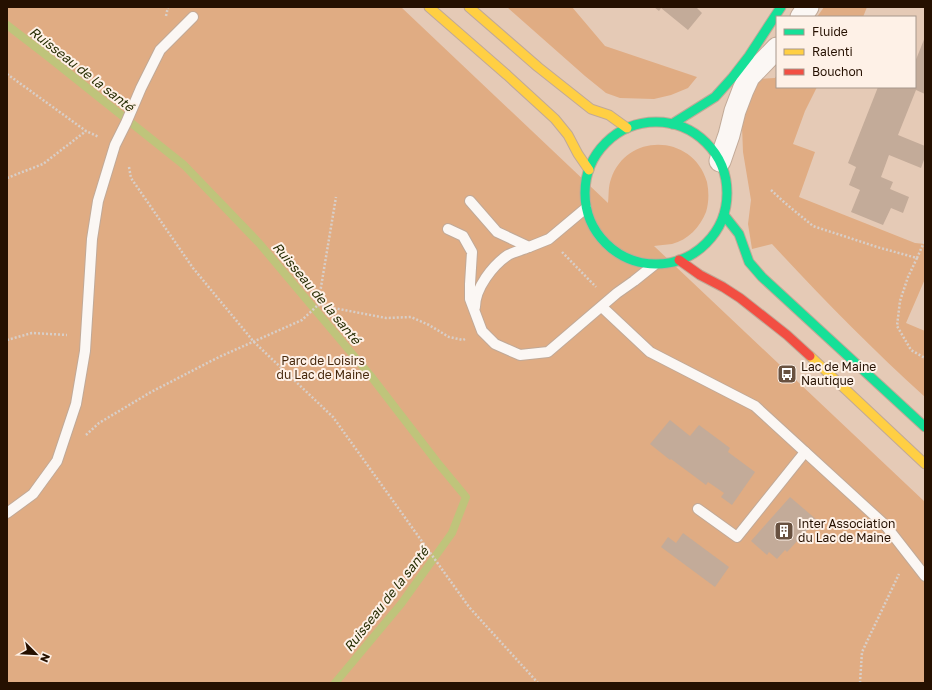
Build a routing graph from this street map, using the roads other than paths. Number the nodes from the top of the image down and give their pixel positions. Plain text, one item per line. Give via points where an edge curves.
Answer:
1 (429, 7) edge
2 (469, 7) edge
3 (781, 7) edge
4 (808, 7) edge
5 (803, 16) edge
6 (193, 17) dead end
7 (776, 49) edge
8 (672, 124) junction
9 (628, 128) junction
10 (720, 160) junction
11 (589, 170) junction
12 (470, 201) dead end
13 (586, 208) junction
14 (724, 214) junction
15 (448, 229) dead end
16 (529, 247) junction
17 (679, 260) junction
18 (654, 265) junction
19 (602, 307) junction
20 (474, 311) junction
21 (925, 427) edge
22 (805, 452) junction
23 (925, 464) edge
24 (698, 509) dead end
25 (7, 513) edge
26 (925, 576) edge

1 - 11 street via 555,119
2 - 9 street via 591,109 609,115
3 - 8 street via 749,56 715,97
4 - 5 street
6 - 25 lane via 160,50 115,145 98,201 92,239 85,351 76,404 58,460 33,494
7 - 10 street via 750,77 743,90
8 - 9 street via 649,122
8 - 10 street via 700,137
9 - 11 street via 601,148
10 - 14 street via 727,189
11 - 13 street via 585,188
12 - 16 lane via 497,232
13 - 16 lane via 549,239
13 - 18 street via 595,230 610,248 631,260
14 - 17 street via 717,230 707,243
14 - 21 street via 739,234 749,262 762,277
15 - 20 lane via 463,236 472,252 470,300
16 - 20 lane via 509,255 494,267 475,300
17 - 18 street
17 - 23 street via 740,298 787,336
18 - 19 lane
19 - 20 lane via 548,352 520,355 495,344 482,331
19 - 22 lane via 650,352 755,406
22 - 24 lane via 737,538
22 - 26 lane via 886,526

